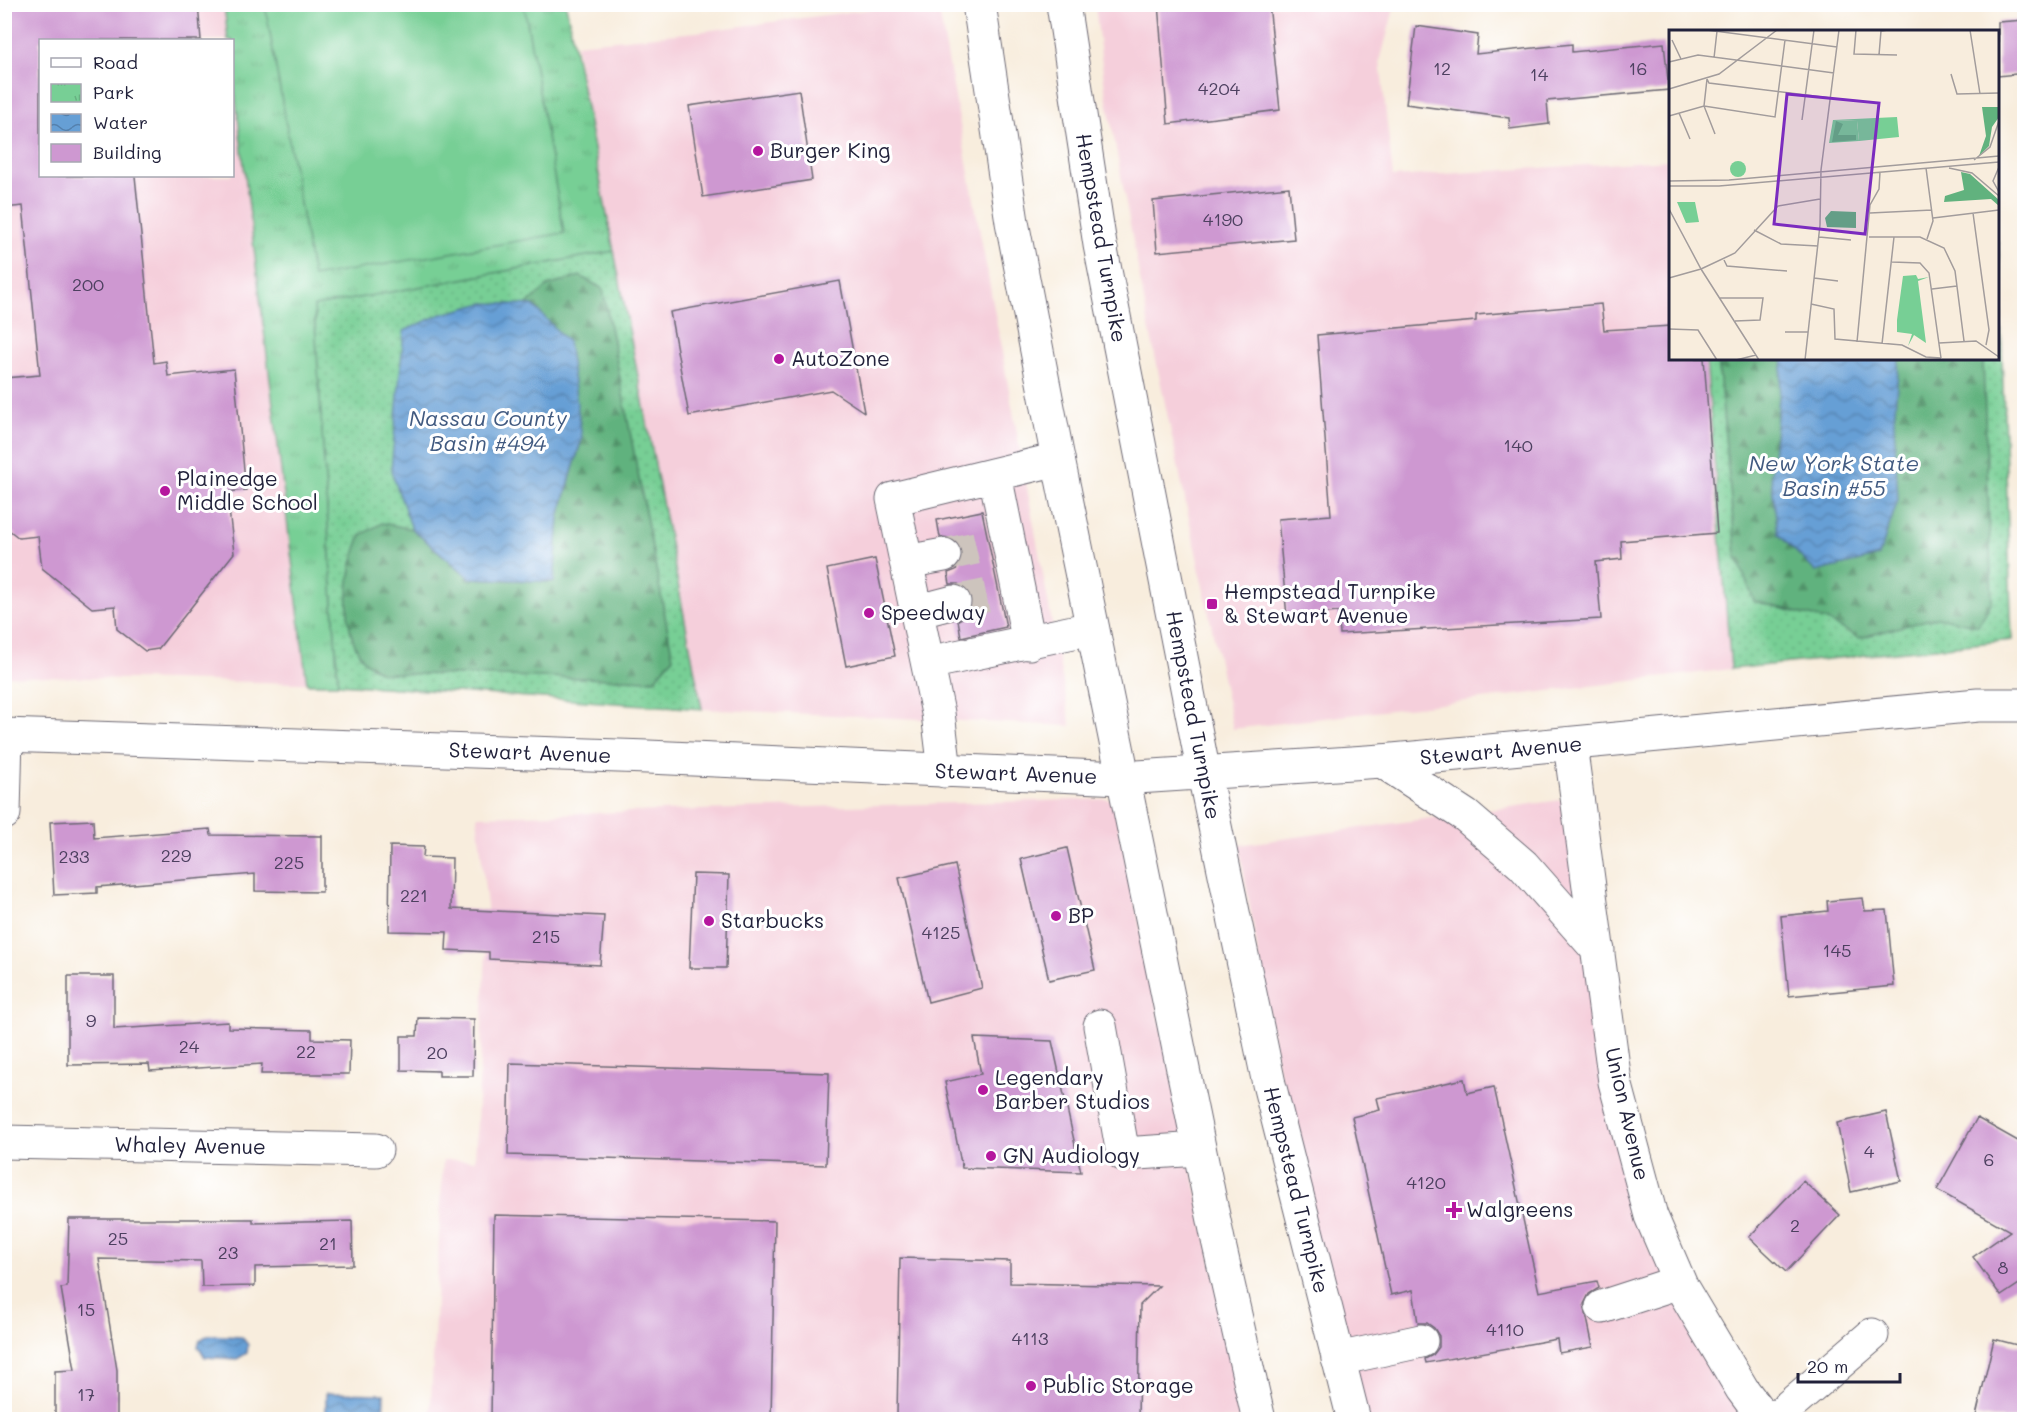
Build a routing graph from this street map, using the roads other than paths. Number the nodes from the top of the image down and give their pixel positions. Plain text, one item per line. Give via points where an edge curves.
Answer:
1 (979, 4) edge
2 (1063, 4) edge
3 (1058, 459) junction
4 (995, 475) junction
5 (944, 555) tunnel mouth
6 (906, 562) junction
7 (954, 602) tunnel mouth
8 (916, 612) junction
9 (1092, 628) junction
10 (1029, 643) junction
11 (928, 663) junction
12 (2025, 705) edge
13 (5, 735) edge
14 (1570, 744) junction
15 (1382, 762) junction
16 (945, 771) junction
17 (1204, 774) junction
18 (1122, 778) junction
19 (4, 813) edge
20 (1598, 950) junction
21 (1100, 1026) dead end
22 (4, 1142) edge
23 (1199, 1149) junction
24 (376, 1150) dead end
25 (1679, 1282) junction
26 (1602, 1307) dead end
27 (1872, 1335) dead end
28 (1421, 1341) dead end
29 (1338, 1359) junction
30 (1259, 1419) edge
31 (1354, 1419) edge
32 (1765, 1419) edge
33 (1773, 1419) edge

1 - 3 main road via 1012,222
2 - 17 main road, Hempstead Turnpike via 1100,245
3 - 4 main road
3 - 9 main road
4 - 6 main road via 893,499
4 - 10 main road via 998,542 1008,591
5 - 6 main road
6 - 8 main road
7 - 8 main road
8 - 11 main road
9 - 10 main road
9 - 18 main road
10 - 11 main road
11 - 16 main road
12 - 14 main road, Stewart Avenue via 1978,705
13 - 16 main road, Stewart Avenue
13 - 19 main road
14 - 15 main road, Stewart Avenue
14 - 20 main road, Union Avenue
15 - 17 main road, Stewart Avenue
15 - 20 main road via 1466,816 1523,865
16 - 18 main road, Stewart Avenue
17 - 18 main road, Stewart Avenue
17 - 29 main road, Hempstead Turnpike via 1269,1084
18 - 23 main road
20 - 25 main road, Union Avenue via 1615,1082 1651,1216
21 - 23 main road via 1123,1154
22 - 24 main road, Whaley Avenue
23 - 30 main road
25 - 26 main road
25 - 32 main road, Union Avenue via 1742,1389
27 - 33 main road
28 - 29 main road
29 - 31 main road, Hempstead Turnpike

